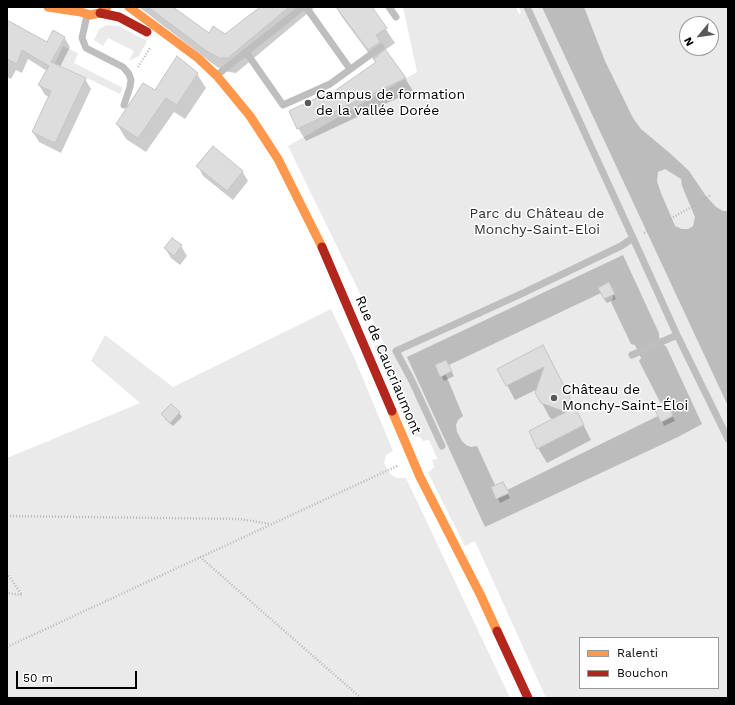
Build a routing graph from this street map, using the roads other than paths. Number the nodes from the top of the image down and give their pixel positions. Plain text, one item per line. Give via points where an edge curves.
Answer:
1 (48, 7) edge
2 (129, 7) edge
3 (304, 7) edge
4 (389, 7) edge
5 (527, 7) edge
6 (103, 10) edge
7 (81, 11) edge
8 (396, 17) dead end
9 (381, 47) dead end
10 (246, 52) junction
11 (198, 58) junction
12 (350, 69) junction
13 (217, 76) junction
14 (124, 105) dead end
15 (633, 238) junction
16 (677, 335) junction
17 (632, 355) dead end
18 (728, 439) edge
19 (442, 446) dead end
20 (528, 698) edge

1 - 7 street
2 - 11 street
3 - 10 lane
3 - 12 lane
4 - 8 lane
5 - 15 lane
6 - 7 street
6 - 11 street
7 - 14 lane via 82,38 86,48 123,67 130,74 130,87
9 - 12 lane
10 - 12 lane via 283,105 330,84
10 - 13 lane
11 - 13 street, Rue de Caucriaumont
13 - 20 street, Rue de Caucriaumont via 250,116 268,143 304,207 412,459 480,594
15 - 16 lane
15 - 19 lane via 621,246 396,351
16 - 17 lane
16 - 18 lane

